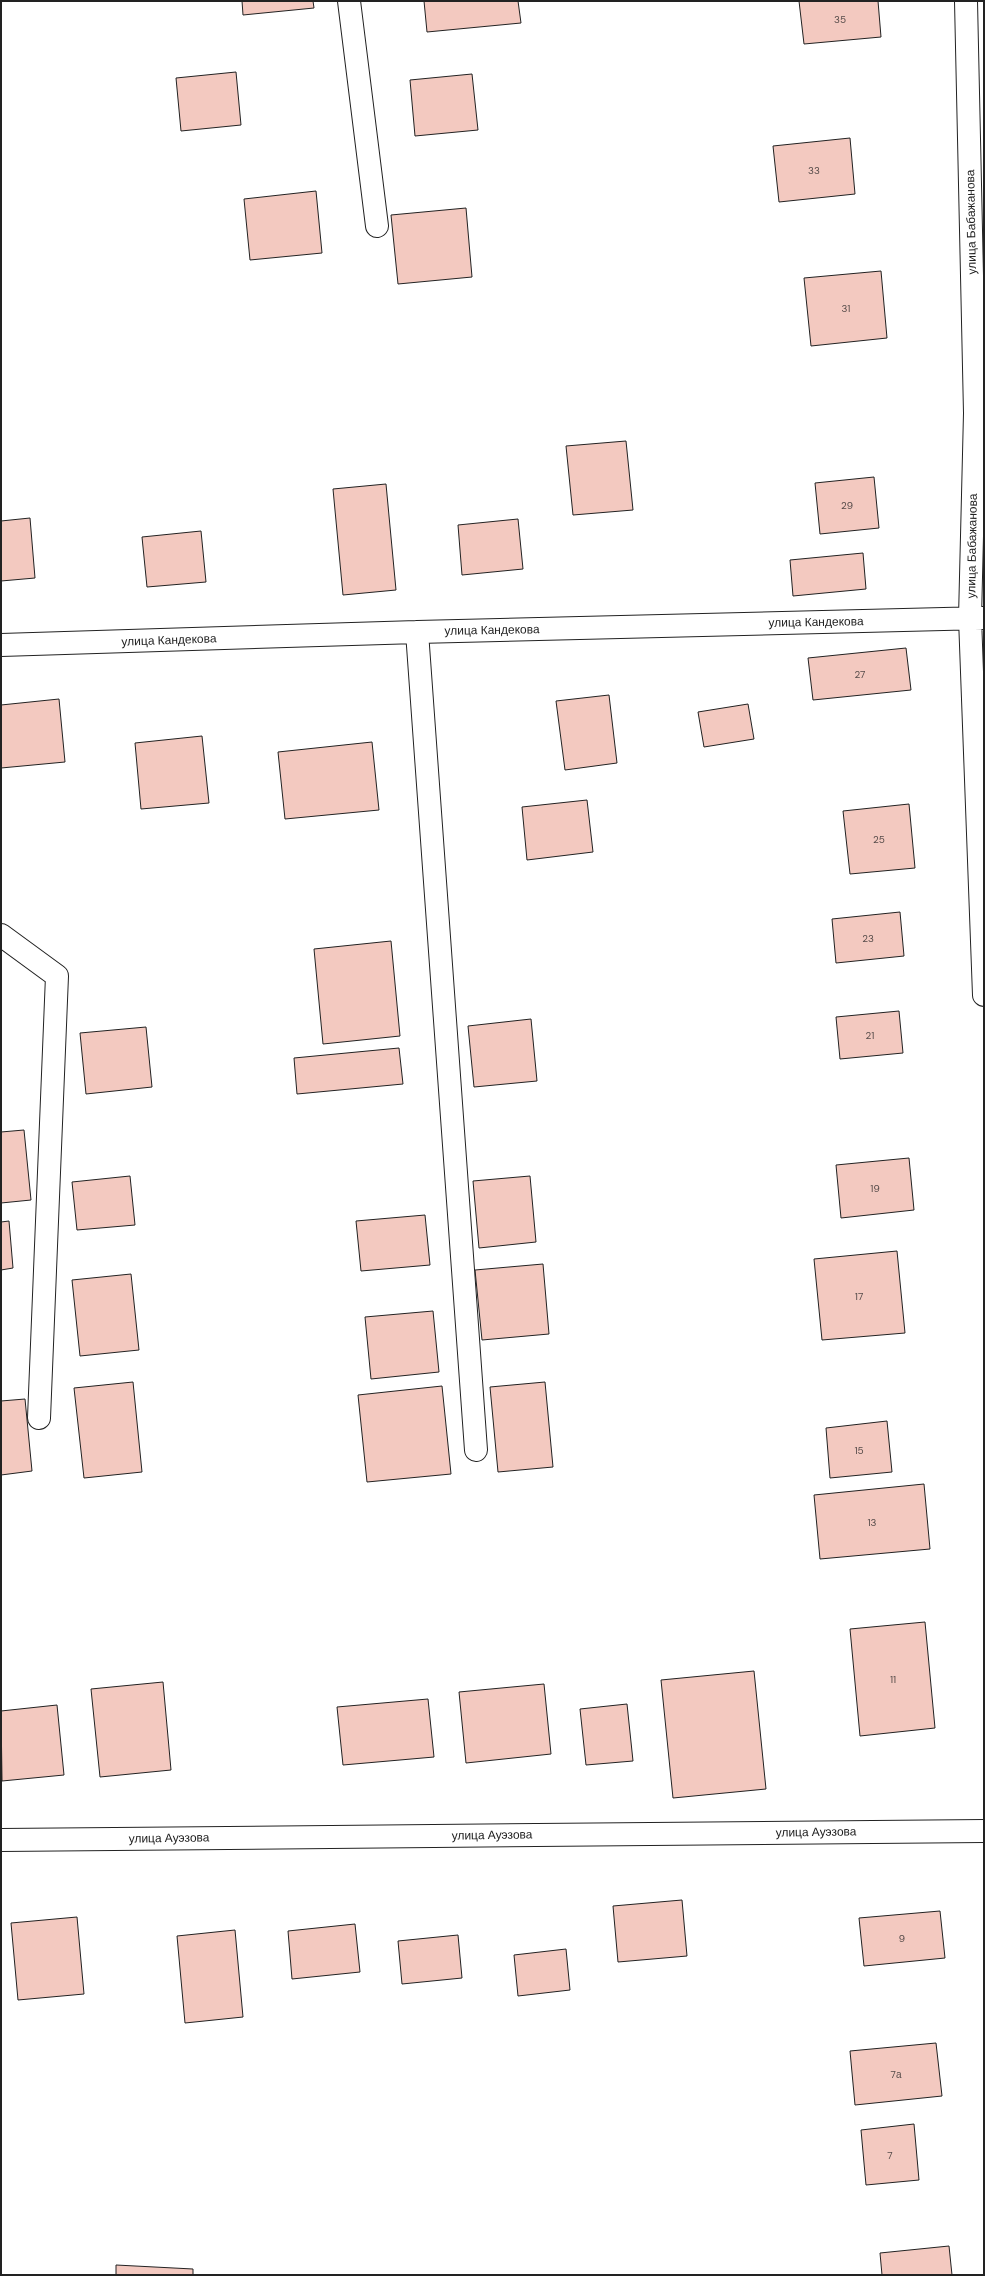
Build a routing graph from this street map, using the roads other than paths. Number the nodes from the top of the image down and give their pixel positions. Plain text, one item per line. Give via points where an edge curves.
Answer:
1 (349, 1) edge
2 (966, 1) edge
3 (377, 226) dead end
4 (977, 618) edge
5 (417, 632) junction
6 (1, 645) edge
7 (1, 935) edge
8 (984, 995) edge
9 (39, 1418) dead end
10 (476, 1450) dead end
11 (984, 1831) edge
12 (1, 1840) edge

1 - 3 street
2 - 4 street, улица Бабажанова
4 - 5 street, улица Кандекова
4 - 8 street, улица Бабажанова
5 - 6 street, улица Кандекова
5 - 10 street
7 - 9 street via 57,976
11 - 12 street, улица Ауэзова

